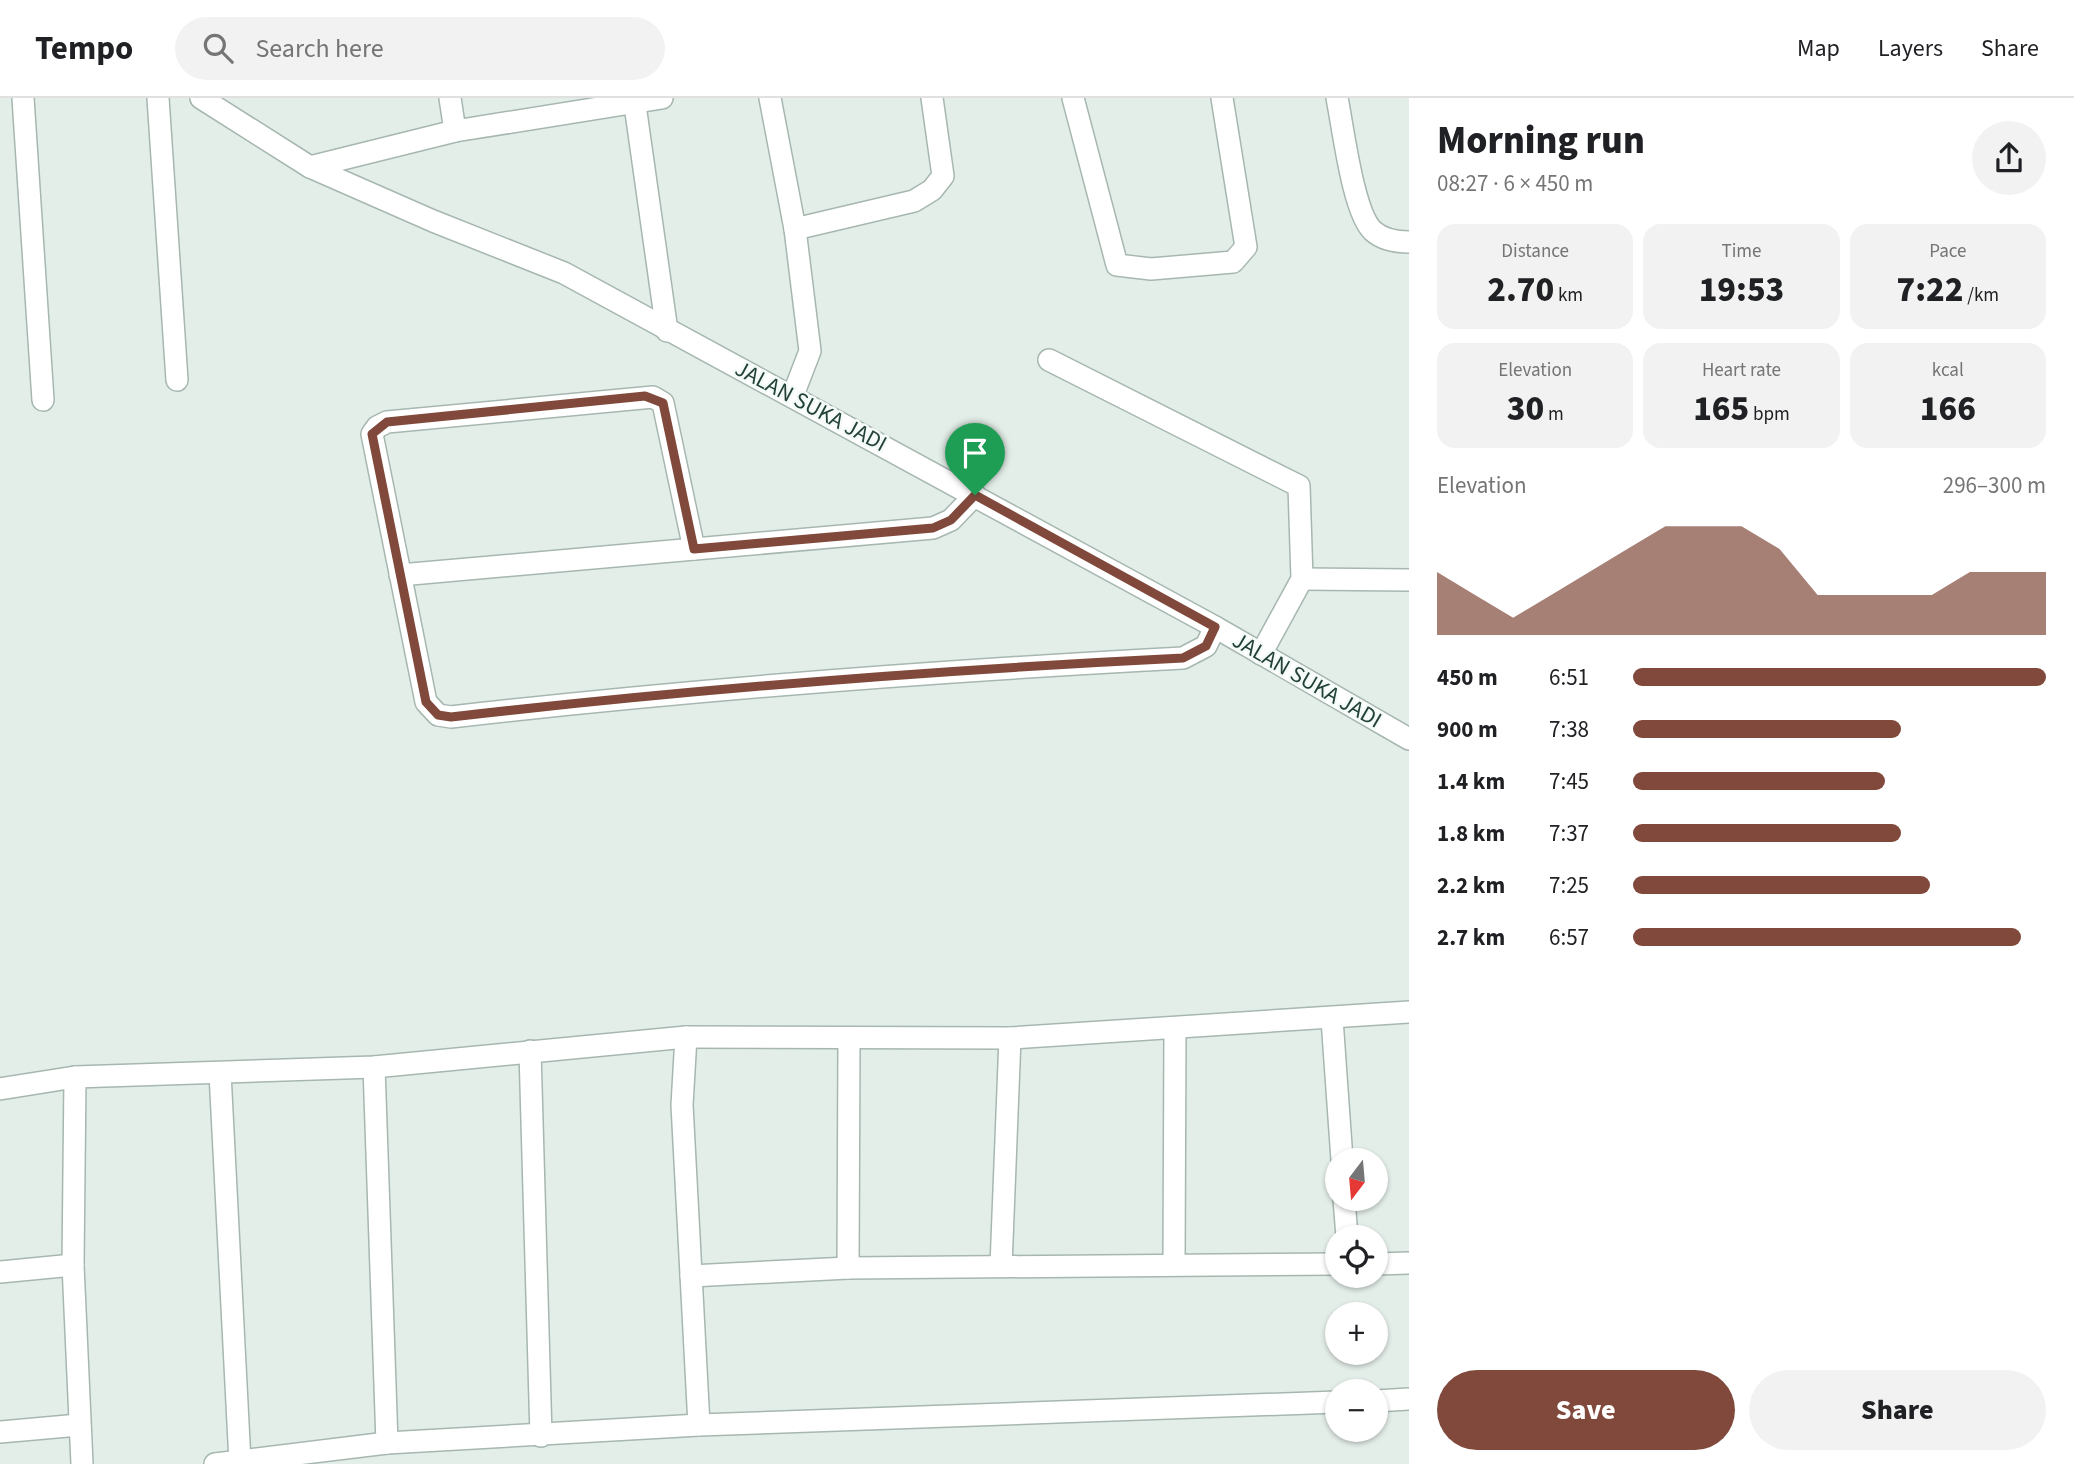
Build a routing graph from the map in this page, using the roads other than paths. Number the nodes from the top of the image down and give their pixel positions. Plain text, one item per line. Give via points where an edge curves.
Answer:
1 (23, 98) edge
2 (158, 98) edge
3 (201, 98) edge
4 (450, 98) edge
5 (662, 98) edge
6 (770, 98) edge
7 (932, 98) edge
8 (1073, 98) edge
9 (1222, 98) edge
10 (1337, 98) edge
11 (635, 99) edge
12 (455, 131) junction
13 (310, 167) junction
14 (795, 229) junction
15 (1409, 242) edge
16 (667, 331) junction
17 (1049, 360) dead end
18 (177, 380) dead end
19 (793, 395) junction
20 (43, 400) dead end
21 (975, 495) junction
22 (694, 549) junction
23 (400, 575) junction
24 (1302, 579) junction
25 (1409, 580) edge
26 (1215, 627) junction
27 (1261, 654) junction
28 (1409, 739) edge
29 (1409, 1012) edge
30 (1332, 1019) junction
31 (1175, 1029) junction
32 (686, 1037) junction
33 (1010, 1038) junction
34 (849, 1039) junction
35 (530, 1051) junction
36 (374, 1067) junction
37 (220, 1073) junction
38 (75, 1077) junction
39 (0, 1089) edge
40 (1341, 1148) edge
41 (1174, 1263) junction
42 (1409, 1263) edge
43 (1325, 1264) edge
44 (1388, 1264) edge
45 (73, 1265) junction
46 (1002, 1266) junction
47 (848, 1268) junction
48 (0, 1272) edge
49 (691, 1276) junction
50 (1409, 1399) edge
51 (1388, 1400) edge
52 (1325, 1402) edge
53 (79, 1425) junction
54 (699, 1425) junction
55 (0, 1432) edge
56 (541, 1436) junction
57 (387, 1443) junction
58 (240, 1462) junction
59 (82, 1464) edge
60 (215, 1464) edge

1 - 20 street
2 - 18 street
3 - 13 street, JALAN SUKA JADI
4 - 12 street
5 - 11 street
6 - 14 street
7 - 14 street via 943,176 932,190 914,201
8 - 9 street via 1117,265 1152,269 1233,262 1245,247
10 - 15 street via 1361,215 1383,237
11 - 12 street
11 - 16 street
12 - 13 street
13 - 16 street, JALAN SUKA JADI via 564,273
14 - 19 street via 810,351
16 - 19 street, JALAN SUKA JADI
17 - 24 street via 1299,486
19 - 21 street, JALAN SUKA JADI
21 - 22 street via 951,520 933,528
21 - 26 street, JALAN SUKA JADI
22 - 23 street
22 - 23 street via 663,403 645,396 387,422 377,427 372,443
23 - 26 street via 426,702 438,715 451,717 926,671 1183,658 1206,646
24 - 25 street
24 - 27 street
26 - 27 street, JALAN SUKA JADI
27 - 28 street, JALAN SUKA JADI
29 - 30 street
30 - 31 street
30 - 40 street
31 - 33 street
31 - 41 street
32 - 34 street
32 - 35 street
32 - 49 street via 682,1105
33 - 34 street
33 - 46 street
34 - 47 street
35 - 36 street
35 - 56 street
36 - 37 street
36 - 57 street
37 - 38 street
37 - 58 street
38 - 39 street
38 - 45 street
41 - 43 street
41 - 46 street
42 - 44 street
45 - 48 street
45 - 53 street
46 - 47 street
47 - 49 street
49 - 54 street
50 - 51 street
52 - 54 street
53 - 55 street
53 - 59 street
54 - 56 street
56 - 57 street
57 - 58 street
58 - 60 street

